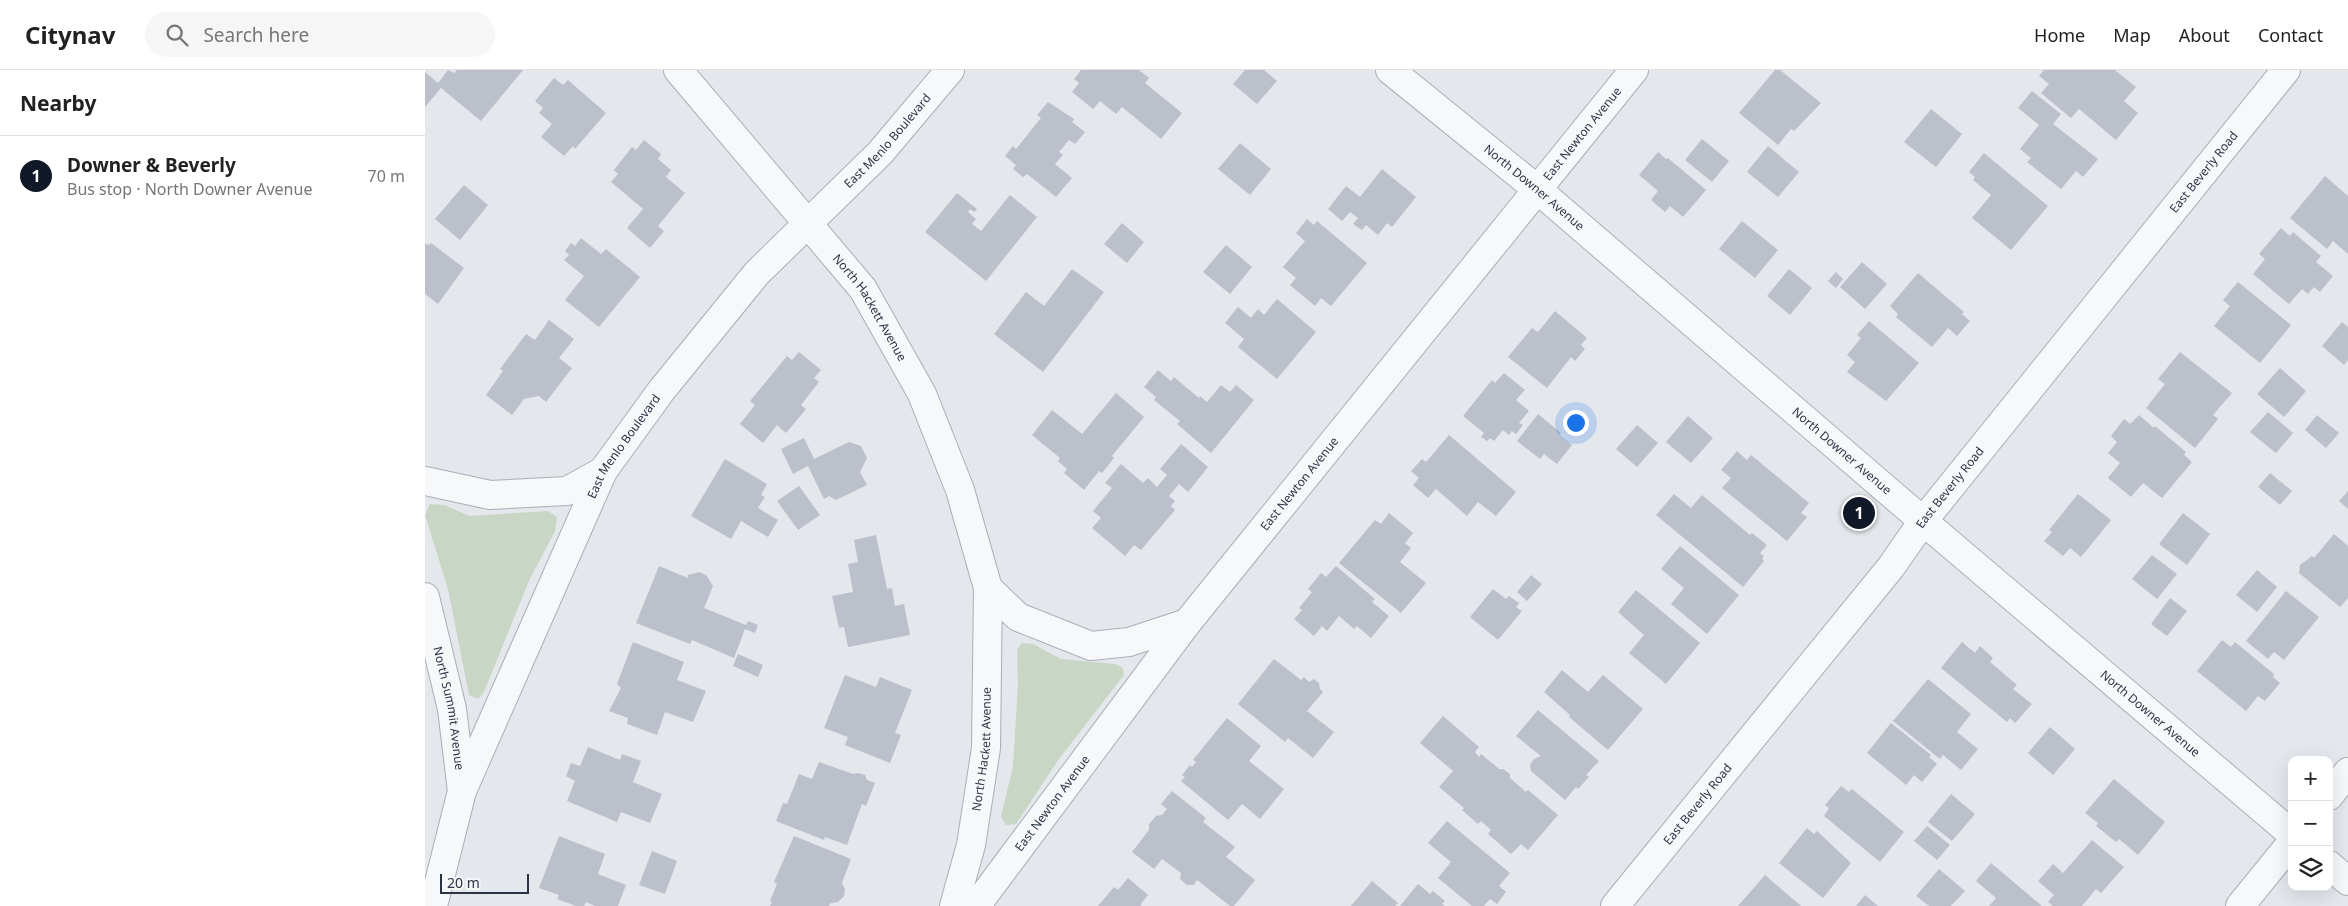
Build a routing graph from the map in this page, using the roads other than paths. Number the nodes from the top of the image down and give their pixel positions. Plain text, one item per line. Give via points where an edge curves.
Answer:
1 (678, 70) edge
2 (950, 70) edge
3 (1390, 70) edge
4 (1634, 70) edge
5 (2286, 70) edge
6 (1538, 190) junction
7 (809, 224) junction
8 (603, 471) junction
9 (425, 481) edge
10 (1923, 521) junction
11 (988, 588) junction
12 (425, 597) edge
13 (1187, 623) junction
14 (2348, 772) edge
15 (462, 791) junction
16 (2333, 791) edge
17 (2288, 831) edge
18 (2289, 846) edge
19 (2333, 868) edge
20 (2348, 881) edge
21 (433, 906) edge
22 (954, 906) edge
23 (975, 906) edge
24 (1615, 906) edge
25 (2240, 906) edge

1 - 7 street, North Hackett Avenue
2 - 7 street, East Menlo Boulevard via 880,153
3 - 6 street, North Downer Avenue
4 - 6 street, East Newton Avenue
5 - 10 street, East Beverly Road
6 - 10 street, North Downer Avenue
6 - 13 street, East Newton Avenue
7 - 8 street, East Menlo Boulevard via 757,273 661,391
7 - 11 street, North Hackett Avenue via 863,289 923,394 960,490
8 - 9 street via 567,491 489,496
8 - 15 street, East Menlo Boulevard
10 - 17 street, North Downer Avenue
10 - 24 street, East Beverly Road via 1891,567
11 - 13 street via 1018,617 1091,646 1129,642
11 - 22 street, North Hackett Avenue via 986,748 971,845
12 - 15 street, North Summit Avenue via 452,709
13 - 23 street, East Newton Avenue
14 - 16 street
15 - 21 street, East Menlo Boulevard
18 - 25 street
19 - 20 street

